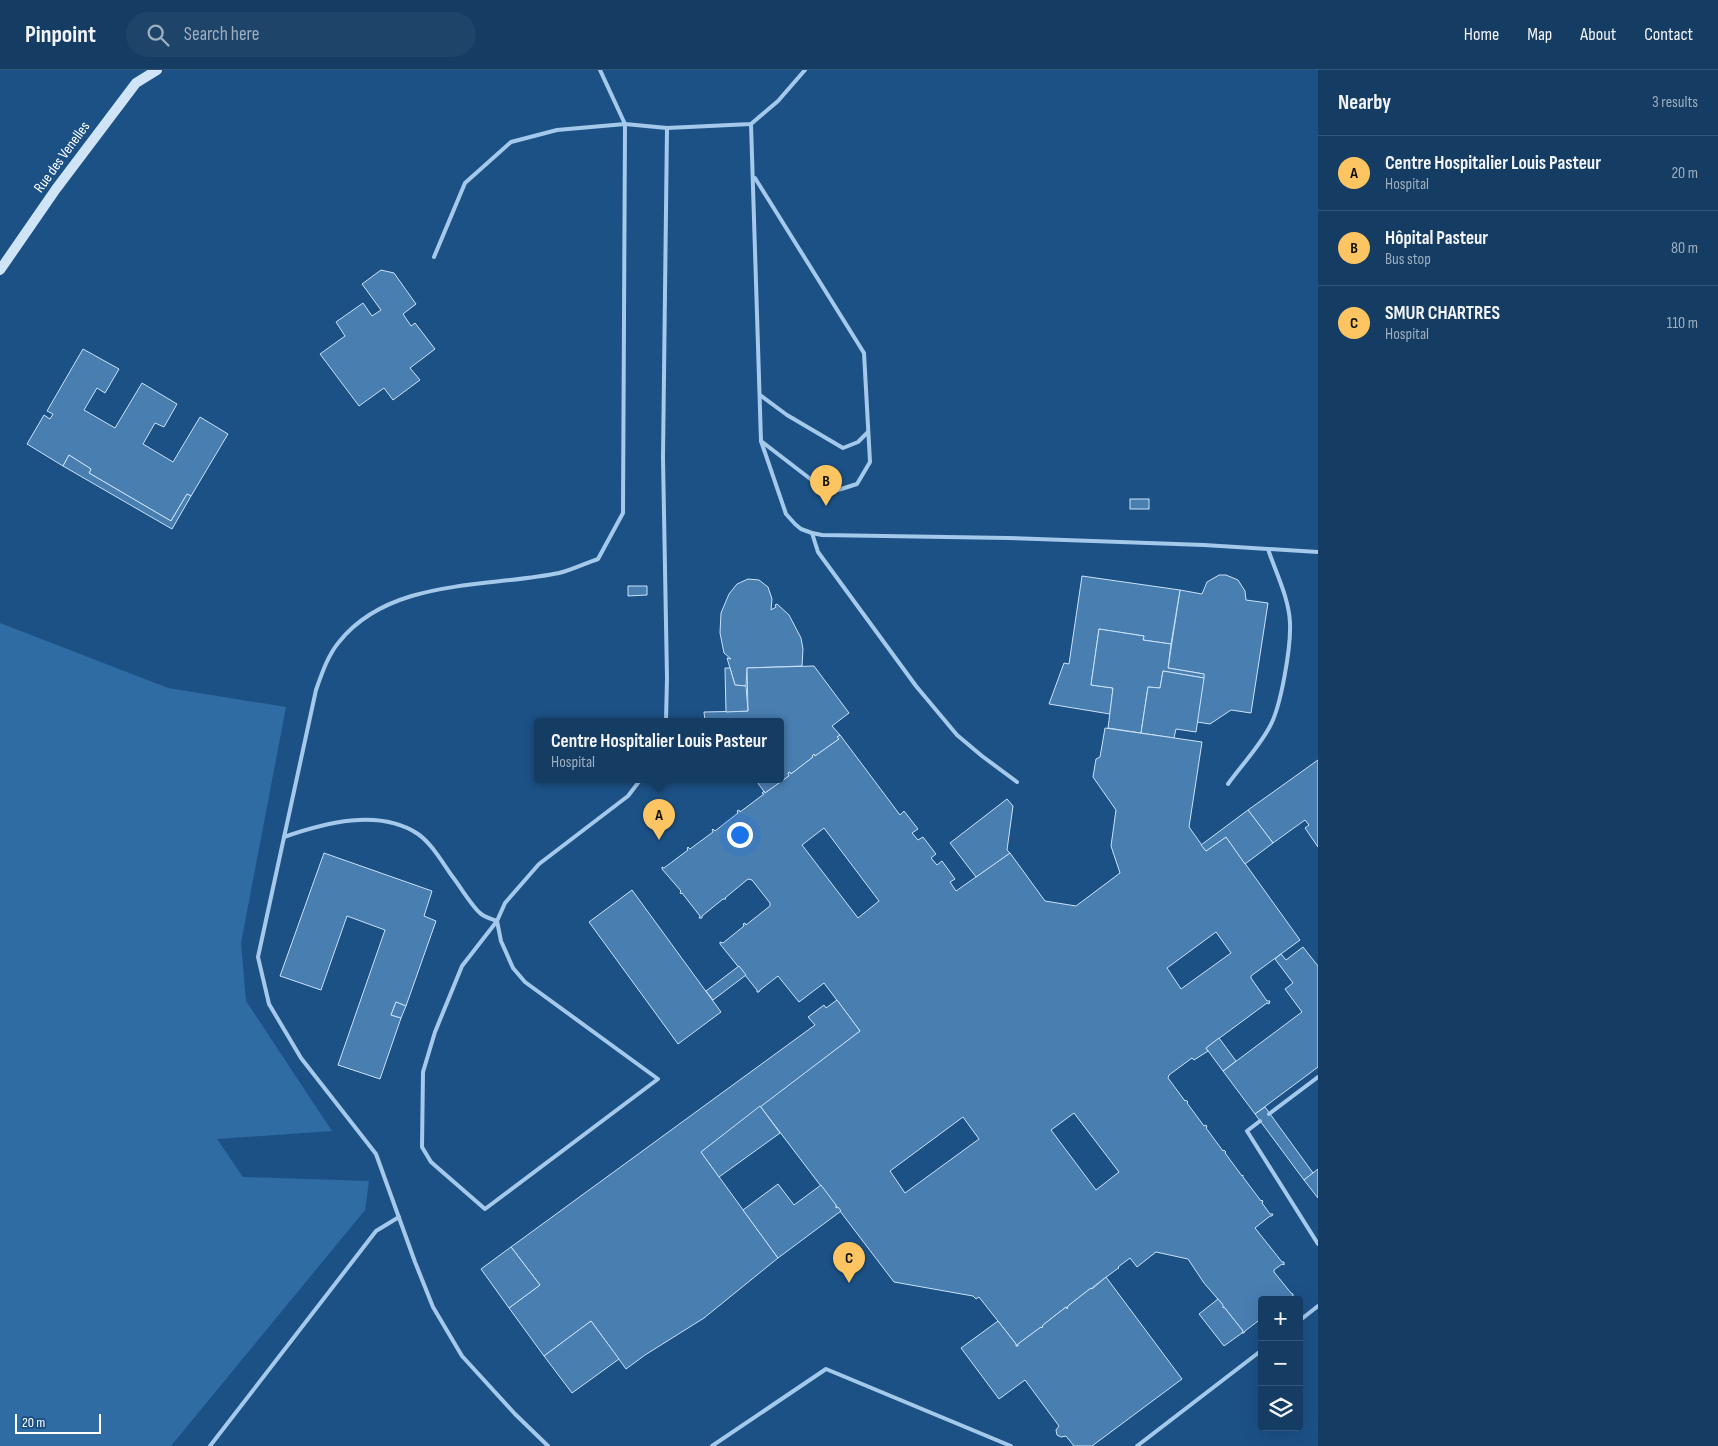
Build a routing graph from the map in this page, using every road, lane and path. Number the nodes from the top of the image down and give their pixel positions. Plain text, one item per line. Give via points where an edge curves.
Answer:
1 (156, 70) edge
2 (600, 70) edge
3 (805, 70) edge
4 (625, 124) junction
5 (751, 124) junction
6 (667, 128) junction
7 (753, 176) junction
8 (434, 257) dead end
9 (0, 270) edge
10 (760, 395) junction
11 (868, 432) junction
12 (761, 442) junction
13 (812, 533) junction
14 (1268, 549) junction
15 (1318, 552) edge
16 (666, 718) edge
17 (1017, 782) dead end
18 (638, 783) edge
19 (1228, 784) dead end
20 (284, 837) junction
21 (497, 922) junction
22 (1318, 1077) edge
23 (1269, 1114) dead end
24 (1260, 1121) dead end
25 (399, 1216) junction
26 (1318, 1244) edge
27 (1318, 1306) edge
28 (1303, 1318) edge
29 (1258, 1353) edge
30 (210, 1446) edge
31 (548, 1446) edge
32 (712, 1446) edge
33 (1011, 1446) edge
34 (1137, 1446) edge

1 - 9 street, Rue des Venelles via 136,82
2 - 4 lane
3 - 5 lane
4 - 6 lane
4 - 8 lane via 557,130 511,142 465,183
4 - 20 lane via 623,513 598,559 561,573 420,593 369,614 349,630 338,643 316,690
5 - 6 lane
5 - 7 lane
6 - 16 lane via 663,458
7 - 10 lane
7 - 11 lane via 864,353
10 - 11 lane via 843,448 858,442
10 - 12 lane
11 - 12 lane via 870,462 857,484 838,490 813,481
12 - 13 lane via 786,514 795,524
13 - 14 lane
13 - 17 lane via 818,552 916,686 957,735
14 - 15 lane
14 - 19 lane via 1290,623 1284,676 1279,703 1269,728
18 - 21 lane via 628,796 539,864 506,903
20 - 21 lane via 315,826 362,820 398,825 418,834 480,913
20 - 25 lane via 258,957 268,1004 301,1058 376,1154
21 - 21 lane via 462,966 435,1032 423,1072 422,1146 430,1162 485,1209 658,1079 525,982 512,968
22 - 23 lane
24 - 26 lane via 1247,1131
25 - 30 lane via 376,1230
25 - 31 lane via 433,1307 462,1356
27 - 28 lane
29 - 34 lane
32 - 33 lane via 826,1370

